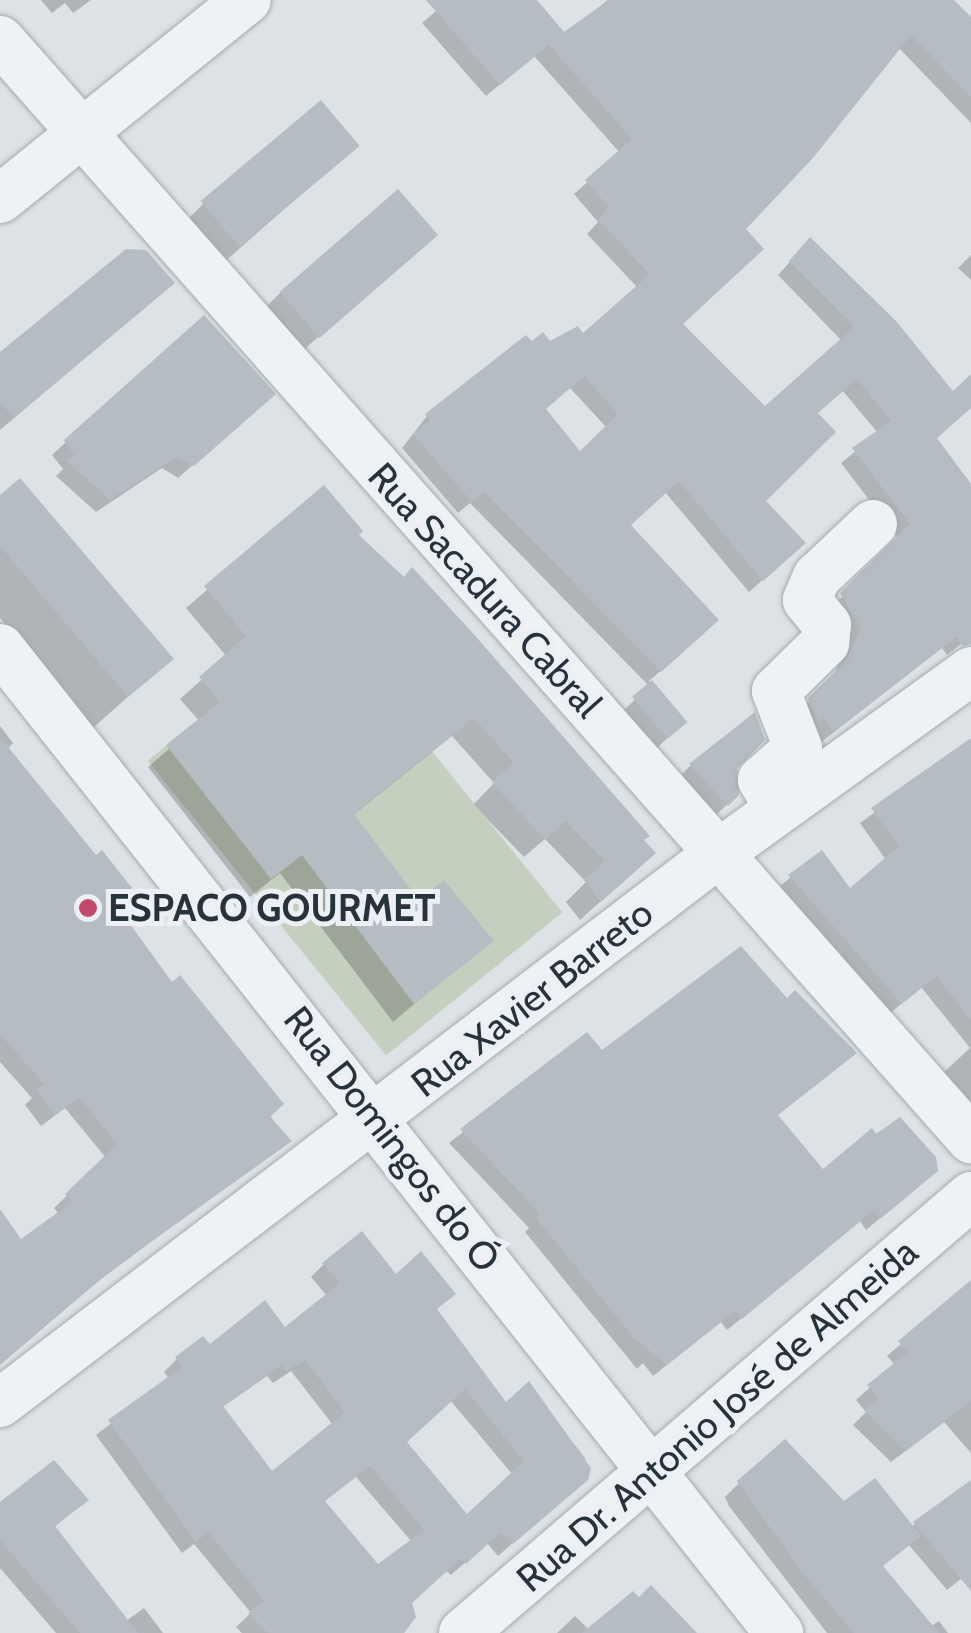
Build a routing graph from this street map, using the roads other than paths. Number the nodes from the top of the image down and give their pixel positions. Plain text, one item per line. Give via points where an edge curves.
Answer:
1 (248, 0) edge
2 (0, 40) edge
3 (83, 135) junction
4 (0, 200) edge
5 (873, 524) dead end
6 (0, 648) edge
7 (971, 671) edge
8 (779, 810) junction
9 (720, 853) junction
10 (377, 1118) junction
11 (971, 1139) edge
12 (971, 1196) edge
13 (0, 1402) edge
14 (652, 1472) junction
15 (463, 1633) edge
16 (778, 1633) edge

1 - 3 street
2 - 3 street, Rua Sacadura Cabral
3 - 4 street
3 - 9 street, Rua Sacadura Cabral
5 - 8 street via 817,578 808,600 827,625 825,644 776,691 798,748 762,780
6 - 10 street, Rua Domingos do Ó
7 - 8 street, Rua Xavier Barreto
8 - 9 street, Rua Xavier Barreto
9 - 10 street, Rua Xavier Barreto
9 - 11 street, Rua Sacadura Cabral
10 - 13 street, Rua Xavier Barreto
10 - 14 street, Rua Domingos do Ó
12 - 14 street, Rua Dr. Antonio José de Almeida
14 - 15 street, Rua Dr. Antonio José de Almeida
14 - 16 street, Rua Domingos do Ó

